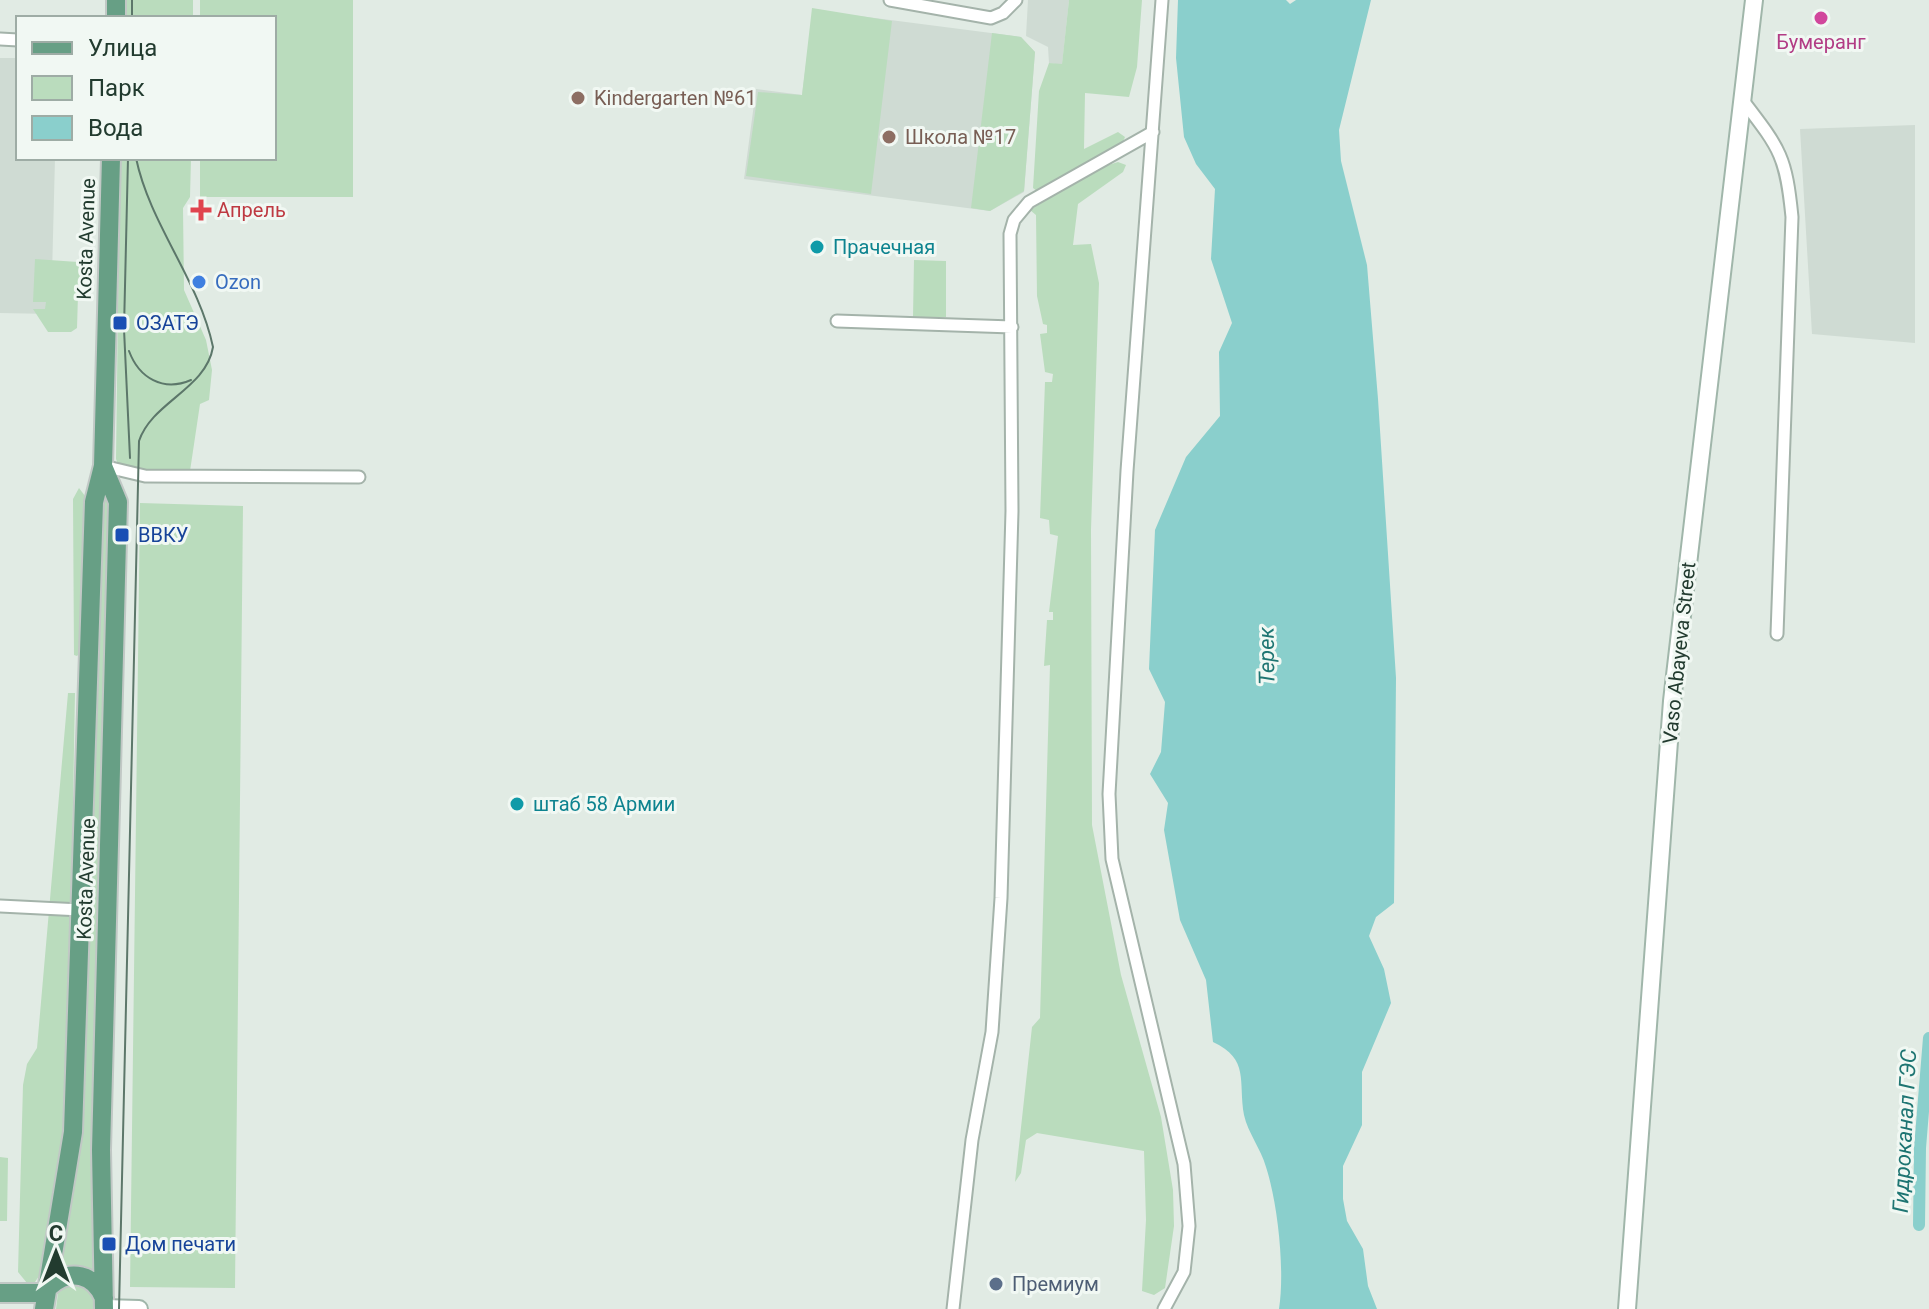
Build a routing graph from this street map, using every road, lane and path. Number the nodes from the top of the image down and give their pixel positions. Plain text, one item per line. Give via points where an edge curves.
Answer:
1 (890, 0) edge
2 (1016, 0) edge
3 (1162, 0) edge
4 (1754, 0) edge
5 (1744, 102) junction
6 (1153, 132) junction
7 (111, 160) edge
8 (837, 321) dead end
9 (1012, 327) junction
10 (103, 466) junction
11 (359, 477) dead end
12 (1777, 634) dead end
13 (0, 906) edge
14 (81, 910) junction
15 (0, 1293) edge
16 (47, 1296) edge
17 (104, 1305) edge
18 (139, 1309) edge
19 (953, 1309) edge
20 (1164, 1309) edge
21 (1627, 1309) edge

1 - 2 street via 991,18
3 - 6 street
4 - 5 main road, Vaso Abayeva Street
5 - 12 street via 1779,148 1792,217
5 - 21 main road, Vaso Abayeva Street via 1672,701
6 - 9 street via 1020,211 1010,234
6 - 20 street via 1109,794 1112,859 1126,930 1158,1042 1184,1164 1189,1226 1184,1272
7 - 10 main road, Kosta Avenue
8 - 9 street
9 - 19 street via 1001,898 992,1032 972,1140
10 - 11 street via 145,476
10 - 14 main road, Kosta Avenue via 94,502
10 - 17 main road, Kosta Avenue via 118,502 101,1150
13 - 14 street
14 - 16 main road, Kosta Avenue via 73,1132
15 - 16 main road
16 - 17 main road via 57,1279 76,1274 94,1281
17 - 18 main road

